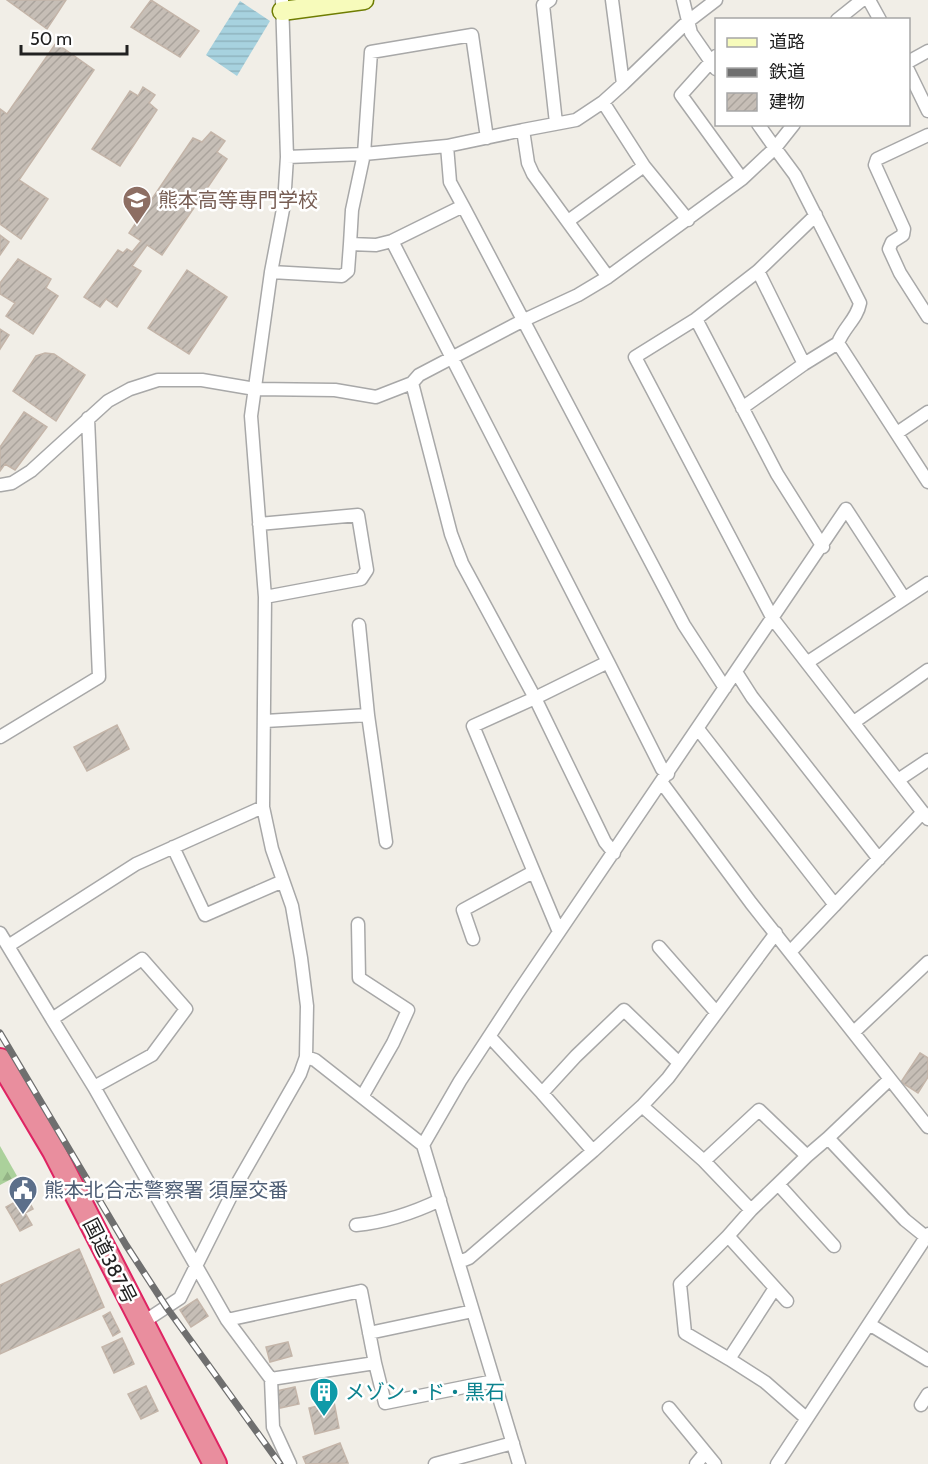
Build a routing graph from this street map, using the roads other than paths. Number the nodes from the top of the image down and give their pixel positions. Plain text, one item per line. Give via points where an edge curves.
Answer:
1 (364, 0) edge
2 (550, 0) edge
3 (612, 0) edge
4 (683, 0) edge
5 (716, 0) edge
6 (862, 0) edge
7 (869, 0) edge
8 (282, 5) edge
9 (840, 18) edge
10 (879, 18) edge
11 (686, 23) junction
12 (928, 51) edge
13 (910, 61) edge
14 (715, 62) edge
15 (623, 84) junction
16 (912, 86) edge
17 (603, 102) junction
18 (928, 111) edge
19 (556, 123) junction
20 (759, 126) edge
21 (792, 126) edge
22 (523, 130) junction
23 (928, 135) edge
24 (487, 138) junction
25 (447, 146) junction
26 (775, 148) junction
27 (364, 154) junction
28 (287, 157) junction
29 (644, 166) junction
30 (742, 179) junction
31 (463, 206) junction
32 (816, 215) junction
33 (688, 220) junction
34 (568, 221) junction
35 (392, 241) junction
36 (350, 244) junction
37 (758, 271) junction
38 (271, 272) junction
39 (608, 278) junction
40 (928, 317) edge
41 (696, 319) junction
42 (522, 321) junction
43 (838, 343) junction
44 (451, 359) junction
45 (804, 364) junction
46 (412, 383) junction
47 (255, 389) junction
48 (742, 408) junction
49 (928, 412) edge
50 (88, 418) junction
51 (897, 433) junction
52 (928, 482) edge
53 (0, 485) edge
54 (259, 524) junction
55 (823, 547) junction
56 (928, 583) edge
57 (265, 597) junction
58 (904, 598) junction
59 (773, 619) junction
60 (359, 625) dead end
61 (608, 662) junction
62 (808, 662) junction
63 (928, 670) edge
64 (736, 672) junction
65 (725, 688) junction
66 (535, 698) junction
67 (368, 716) junction
68 (265, 721) junction
69 (854, 722) junction
70 (698, 729) junction
71 (0, 737) edge
72 (928, 759) edge
73 (665, 779) junction
74 (898, 780) junction
75 (263, 807) junction
76 (926, 816) edge
77 (386, 842) dead end
78 (173, 848) junction
79 (614, 853) junction
80 (879, 859) junction
81 (533, 872) junction
82 (283, 881) junction
83 (835, 905) junction
84 (358, 924) dead end
85 (559, 932) junction
86 (0, 933) edge
87 (776, 933) junction
88 (473, 939) dead end
89 (8, 946) junction
90 (659, 947) dead end
91 (791, 951) junction
92 (928, 962) edge
93 (716, 1012) junction
94 (52, 1019) junction
95 (855, 1031) junction
96 (490, 1037) junction
97 (306, 1057) junction
98 (0, 1060) edge
99 (679, 1064) junction
100 (890, 1079) junction
101 (94, 1087) junction
102 (542, 1093) junction
103 (362, 1097) junction
104 (642, 1106) junction
105 (928, 1126) edge
106 (828, 1138) junction
107 (423, 1145) junction
108 (593, 1151) junction
109 (807, 1156) junction
110 (704, 1161) junction
111 (778, 1184) junction
112 (440, 1200) junction
113 (751, 1210) junction
114 (356, 1225) dead end
115 (927, 1235) edge
116 (728, 1236) junction
117 (834, 1246) dead end
118 (459, 1262) junction
119 (196, 1265) junction
120 (775, 1288) junction
121 (787, 1302) dead end
122 (473, 1311) junction
123 (227, 1320) junction
124 (142, 1323) junction
125 (869, 1324) junction
126 (369, 1333) junction
127 (729, 1359) junction
128 (928, 1360) edge
129 (375, 1363) junction
130 (271, 1379) junction
131 (495, 1381) junction
132 (928, 1394) edge
133 (921, 1405) dead end
134 (669, 1408) dead end
135 (806, 1418) junction
136 (513, 1443) junction
137 (705, 1453) junction
138 (215, 1464) edge
139 (290, 1464) edge
140 (435, 1464) edge
141 (519, 1464) edge
142 (696, 1464) edge
143 (715, 1464) edge
144 (777, 1464) edge

1 - 8 street
2 - 19 street via 543,5
3 - 15 street
4 - 11 street
5 - 11 street
6 - 9 street
7 - 10 street
8 - 28 street
11 - 14 street
11 - 15 street
12 - 13 street
14 - 30 street via 681,95
15 - 17 street
16 - 18 street
17 - 19 street via 576,120
17 - 29 street
19 - 22 street
20 - 26 street
21 - 26 street
22 - 24 street
22 - 34 street via 528,164
23 - 40 street via 877,159 874,165 904,229 889,249
24 - 25 street
24 - 27 street via 472,35 371,52
25 - 27 street
25 - 31 street via 450,182
26 - 30 street
26 - 32 street
27 - 28 street
27 - 36 street via 352,210
28 - 38 street via 284,204
29 - 33 street
29 - 34 street
30 - 33 street
31 - 35 street
31 - 42 street
32 - 37 street
32 - 43 street via 860,303 858,315 842,332
33 - 39 street
34 - 39 street
35 - 36 street
35 - 44 street
36 - 38 street via 348,271 342,276
37 - 41 street
37 - 45 street
38 - 47 street
39 - 42 street
41 - 48 street
41 - 59 street via 635,357
42 - 44 street
42 - 65 street via 684,625
43 - 45 street
43 - 51 street
44 - 46 street via 419,375
44 - 61 street
45 - 48 street
46 - 47 street via 376,397 335,390
46 - 66 street via 462,563
47 - 50 street via 202,380 158,380 108,400
47 - 54 street via 251,416
48 - 55 street
49 - 51 street
50 - 53 street via 31,471 12,483
50 - 71 street via 99,677
51 - 52 street
54 - 57 street
54 - 57 street via 358,515 367,570 361,579
55 - 58 street via 846,509
55 - 59 street
56 - 58 street
57 - 68 street
58 - 62 street
59 - 62 street
59 - 64 street
60 - 67 street
61 - 66 street
61 - 73 street
62 - 69 street
63 - 69 street
64 - 65 street
64 - 80 street
65 - 70 street
66 - 79 street via 605,842
66 - 81 street via 473,726
67 - 68 street
67 - 77 street
68 - 75 street
69 - 74 street
70 - 73 street
70 - 83 street
72 - 74 street
73 - 79 street
73 - 87 street
74 - 76 street
75 - 78 street
75 - 82 street
76 - 80 street
78 - 82 street via 205,915
78 - 89 street via 136,864
79 - 85 street
80 - 83 street
81 - 85 street
81 - 88 street via 463,910
82 - 97 street via 302,958 307,1006
83 - 91 street
84 - 103 street via 359,978 408,1010
85 - 96 street
86 - 89 street
87 - 91 street
87 - 93 street
89 - 94 street
90 - 93 street
91 - 95 street
92 - 95 street
93 - 99 street
94 - 101 street
94 - 101 street via 142,959 186,1009 152,1055
95 - 100 street
96 - 102 street
96 - 107 street
97 - 103 street
97 - 119 street
98 - 124 highway, 国道387号 via 54,1151
99 - 102 street via 624,1010
99 - 104 street
100 - 105 street
100 - 106 street
101 - 119 street
102 - 108 street
103 - 107 street
104 - 108 street
104 - 110 street
106 - 109 street
106 - 115 street via 905,1220
107 - 112 street
108 - 118 street via 469,1258
109 - 110 street via 759,1110
109 - 111 street
110 - 113 street
111 - 113 street
111 - 117 street
112 - 114 street via 415,1212
112 - 118 street
113 - 116 street
115 - 125 street
116 - 120 street
116 - 127 street via 680,1284 685,1332
118 - 122 street
119 - 123 street
119 - 124 street via 180,1298
120 - 121 street
120 - 127 street
122 - 126 street
122 - 131 street
123 - 126 street via 361,1291
123 - 130 street
124 - 138 highway, 国道387号
125 - 128 street
125 - 135 street
126 - 129 street
127 - 135 street via 765,1382
129 - 130 street
129 - 131 street via 385,1403
130 - 139 street via 273,1427
131 - 136 street
132 - 133 street
134 - 137 street
135 - 144 street
136 - 140 street
136 - 141 street
137 - 142 street
137 - 143 street

